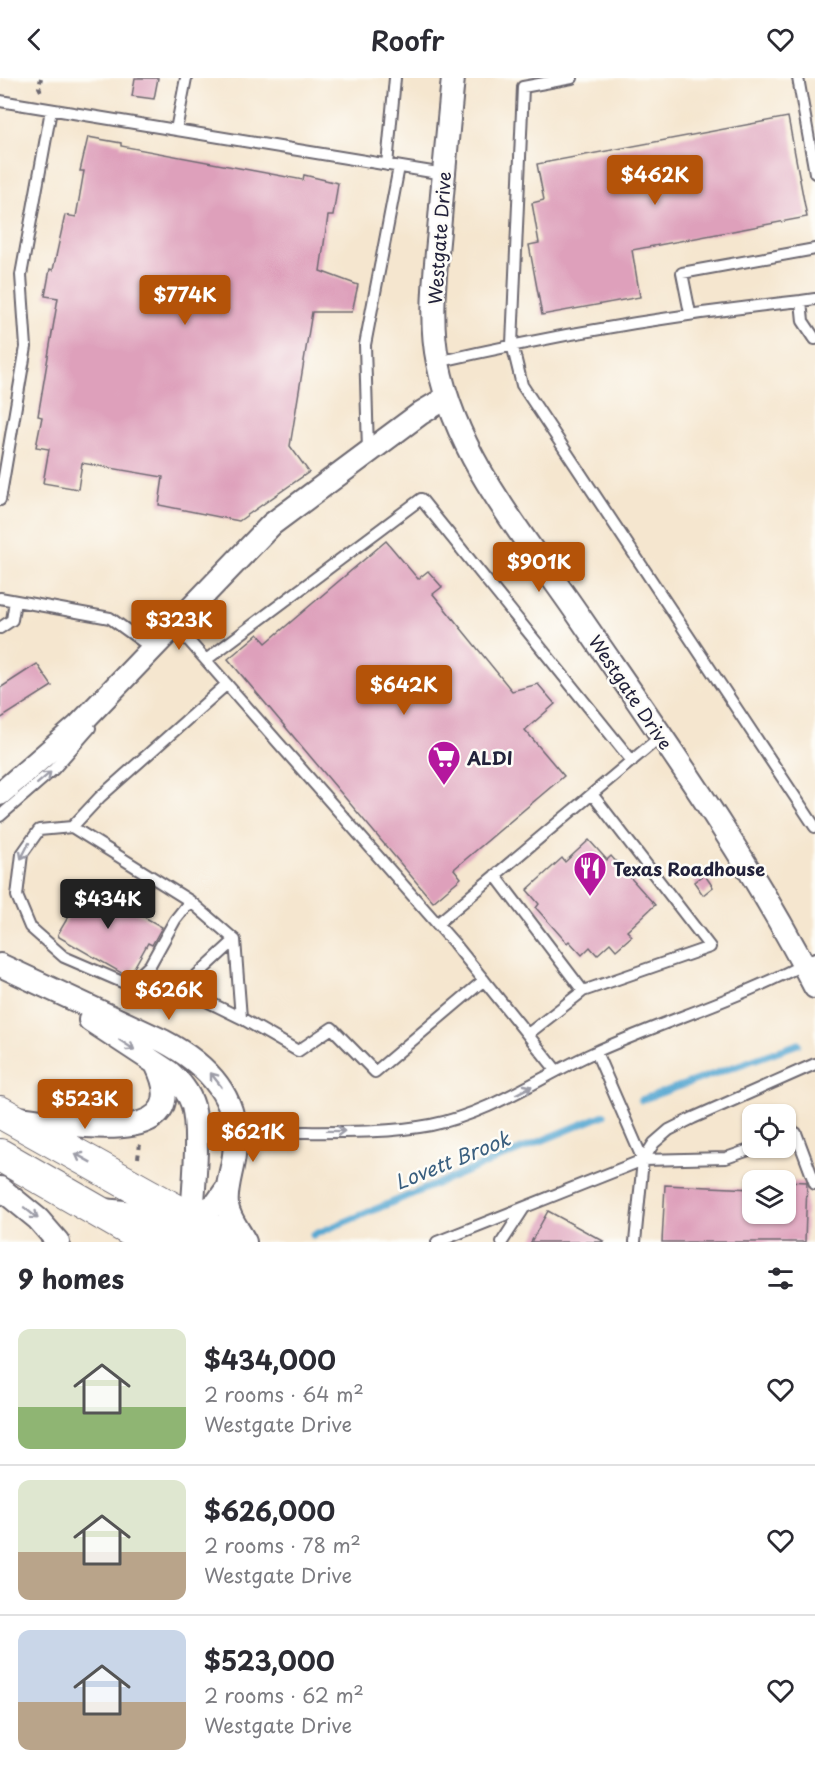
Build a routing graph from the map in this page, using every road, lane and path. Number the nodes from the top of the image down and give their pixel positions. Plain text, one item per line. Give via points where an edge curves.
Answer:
1 (186, 78) edge
2 (395, 78) edge
3 (453, 78) edge
4 (572, 78) edge
5 (798, 78) edge
6 (0, 101) edge
7 (51, 110) junction
8 (176, 130) junction
9 (387, 165) junction
10 (399, 167) junction
11 (815, 173) edge
12 (444, 174) junction
13 (815, 249) edge
14 (815, 298) edge
15 (801, 301) junction
16 (690, 313) junction
17 (815, 339) edge
18 (512, 344) junction
19 (437, 362) junction
20 (446, 398) junction
21 (368, 451) junction
22 (0, 500) edge
23 (0, 598) edge
24 (15, 601) junction
25 (175, 625) junction
26 (0, 628) edge
27 (153, 649) junction
28 (206, 660) junction
29 (227, 684) junction
30 (113, 689) junction
31 (661, 736) junction
32 (632, 761) junction
33 (0, 794) edge
34 (592, 794) junction
35 (0, 816) edge
36 (72, 827) junction
37 (815, 827) edge
38 (495, 875) junction
39 (190, 901) junction
40 (437, 924) junction
41 (235, 940) junction
42 (809, 962) edge
43 (2, 964) edge
44 (25, 978) junction
45 (484, 980) junction
46 (815, 987) edge
47 (583, 991) junction
48 (241, 1018) junction
49 (528, 1034) junction
50 (596, 1052) junction
51 (156, 1064) junction
52 (815, 1064) edge
53 (556, 1070) junction
54 (6, 1115) edge
55 (796, 1133) edge
56 (235, 1134) junction
57 (141, 1138) dead end
58 (742, 1152) edge
59 (0, 1155) edge
60 (643, 1160) junction
61 (815, 1184) edge
62 (228, 1187) junction
63 (0, 1188) edge
64 (524, 1207) junction
65 (142, 1217) edge
66 (194, 1235) edge
67 (58, 1242) edge
68 (233, 1242) edge
69 (245, 1242) edge
70 (437, 1242) edge
71 (502, 1242) edge
72 (635, 1242) edge

1 - 8 lane
2 - 9 lane
3 - 12 street, Westgate Drive
4 - 18 lane via 523,87
5 - 11 lane
6 - 7 lane
7 - 8 lane
7 - 22 lane via 21,275 26,347
8 - 9 lane
9 - 10 lane
10 - 12 lane
10 - 21 lane via 365,345
12 - 19 street, Westgate Drive via 433,310
13 - 16 lane via 682,273
14 - 15 lane
15 - 16 lane
15 - 17 lane via 803,321
16 - 18 lane
18 - 19 lane
18 - 37 lane via 522,385
19 - 20 street, Westgate Drive
20 - 21 street
20 - 31 street, Westgate Drive via 476,464
21 - 25 street via 272,524
23 - 24 lane
24 - 26 lane via 12,620
24 - 27 lane via 110,618
25 - 27 street
25 - 28 lane
27 - 30 street
28 - 29 lane
28 - 32 lane via 421,499
29 - 36 lane via 100,797
29 - 40 lane
30 - 33 street via 78,726
35 -> 30 lane via 54,769 94,723
31 - 32 lane
31 - 42 street, Westgate Drive
32 - 34 lane
34 - 38 lane
34 - 47 lane via 710,947
36 - 39 lane
36 -> 39 lane via 39,830 22,854 17,897 30,927 64,957 129,985 150,965
38 - 40 lane
38 - 47 lane
39 - 41 lane
40 - 45 lane
41 - 48 lane
41 - 48 lane via 182,989
42 - 46 street, Westgate Drive
42 - 50 lane
43 - 44 street
44 -> 51 street
56 -> 44 street via 226,1095 196,1060
45 - 48 lane via 375,1072 332,1028 298,1051
45 - 49 lane
47 - 49 lane
49 - 53 lane
50 - 53 lane
50 - 60 lane
51 - 54 street via 167,1095 163,1108 148,1120 113,1128
51 - 66 street via 179,1082 192,1105
52 - 60 lane via 669,1130
56 -> 53 lane via 390,1131 429,1125 467,1115 527,1089
65 -> 54 main road
55 - 61 lane
56 - 62 street
57 - 65 path
58 - 60 lane via 726,1158
59 - 65 main road via 99,1210
60 - 64 lane
60 - 72 lane
62 - 66 street
62 - 69 street via 231,1217
63 -> 67 street via 38,1219
64 - 70 lane
64 - 71 lane
65 - 66 main road
65 - 66 street via 160,1234
66 - 68 main road

